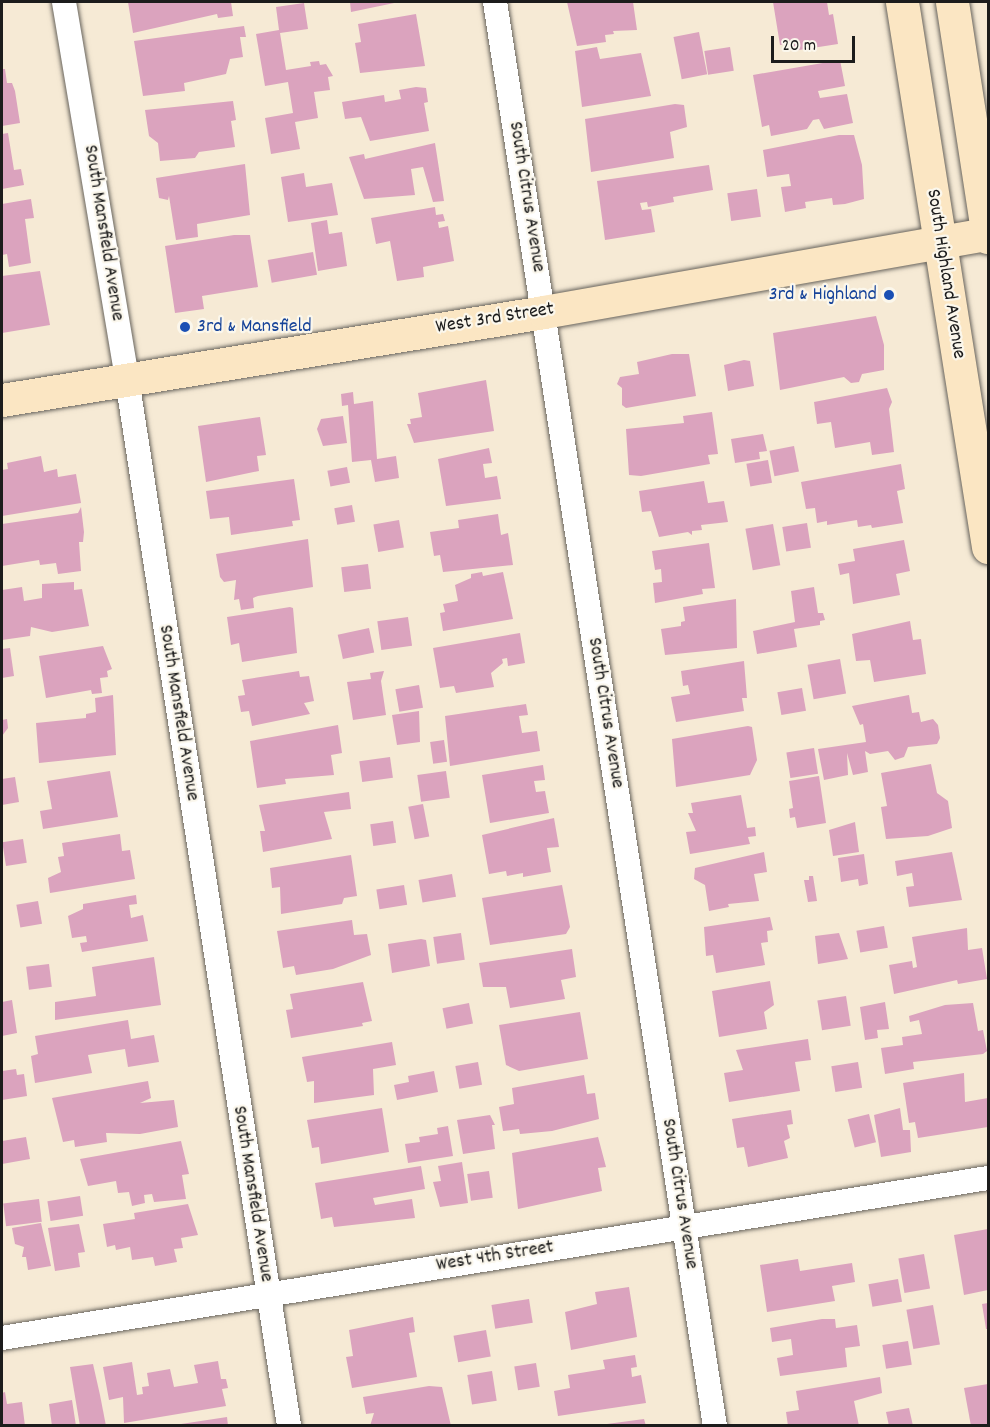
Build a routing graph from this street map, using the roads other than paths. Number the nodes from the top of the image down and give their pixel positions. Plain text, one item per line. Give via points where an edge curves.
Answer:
1 (64, 2) edge
2 (495, 2) edge
3 (902, 2) edge
4 (952, 2) edge
5 (988, 235) edge
6 (940, 243) junction
7 (544, 312) junction
8 (127, 379) junction
9 (2, 400) edge
10 (988, 547) edge
11 (988, 1178) edge
12 (684, 1227) junction
13 (267, 1294) junction
14 (2, 1338) edge
15 (289, 1425) edge
16 (715, 1425) edge

1 - 8 street, South Mansfield Avenue
2 - 7 street, South Citrus Avenue
3 - 6 main road, South Highland Avenue
4 - 5 main road
5 - 6 main road, West 3rd Street
6 - 7 main road, West 3rd Street
6 - 10 main road, South Highland Avenue
7 - 8 main road, West 3rd Street
7 - 12 street, South Citrus Avenue
8 - 9 main road, West 3rd Street
8 - 13 street, South Mansfield Avenue
11 - 12 street, West 4th Street
12 - 13 street, West 4th Street
12 - 16 street, South Citrus Avenue
13 - 14 street, West 4th Street
13 - 15 street, South Mansfield Avenue

